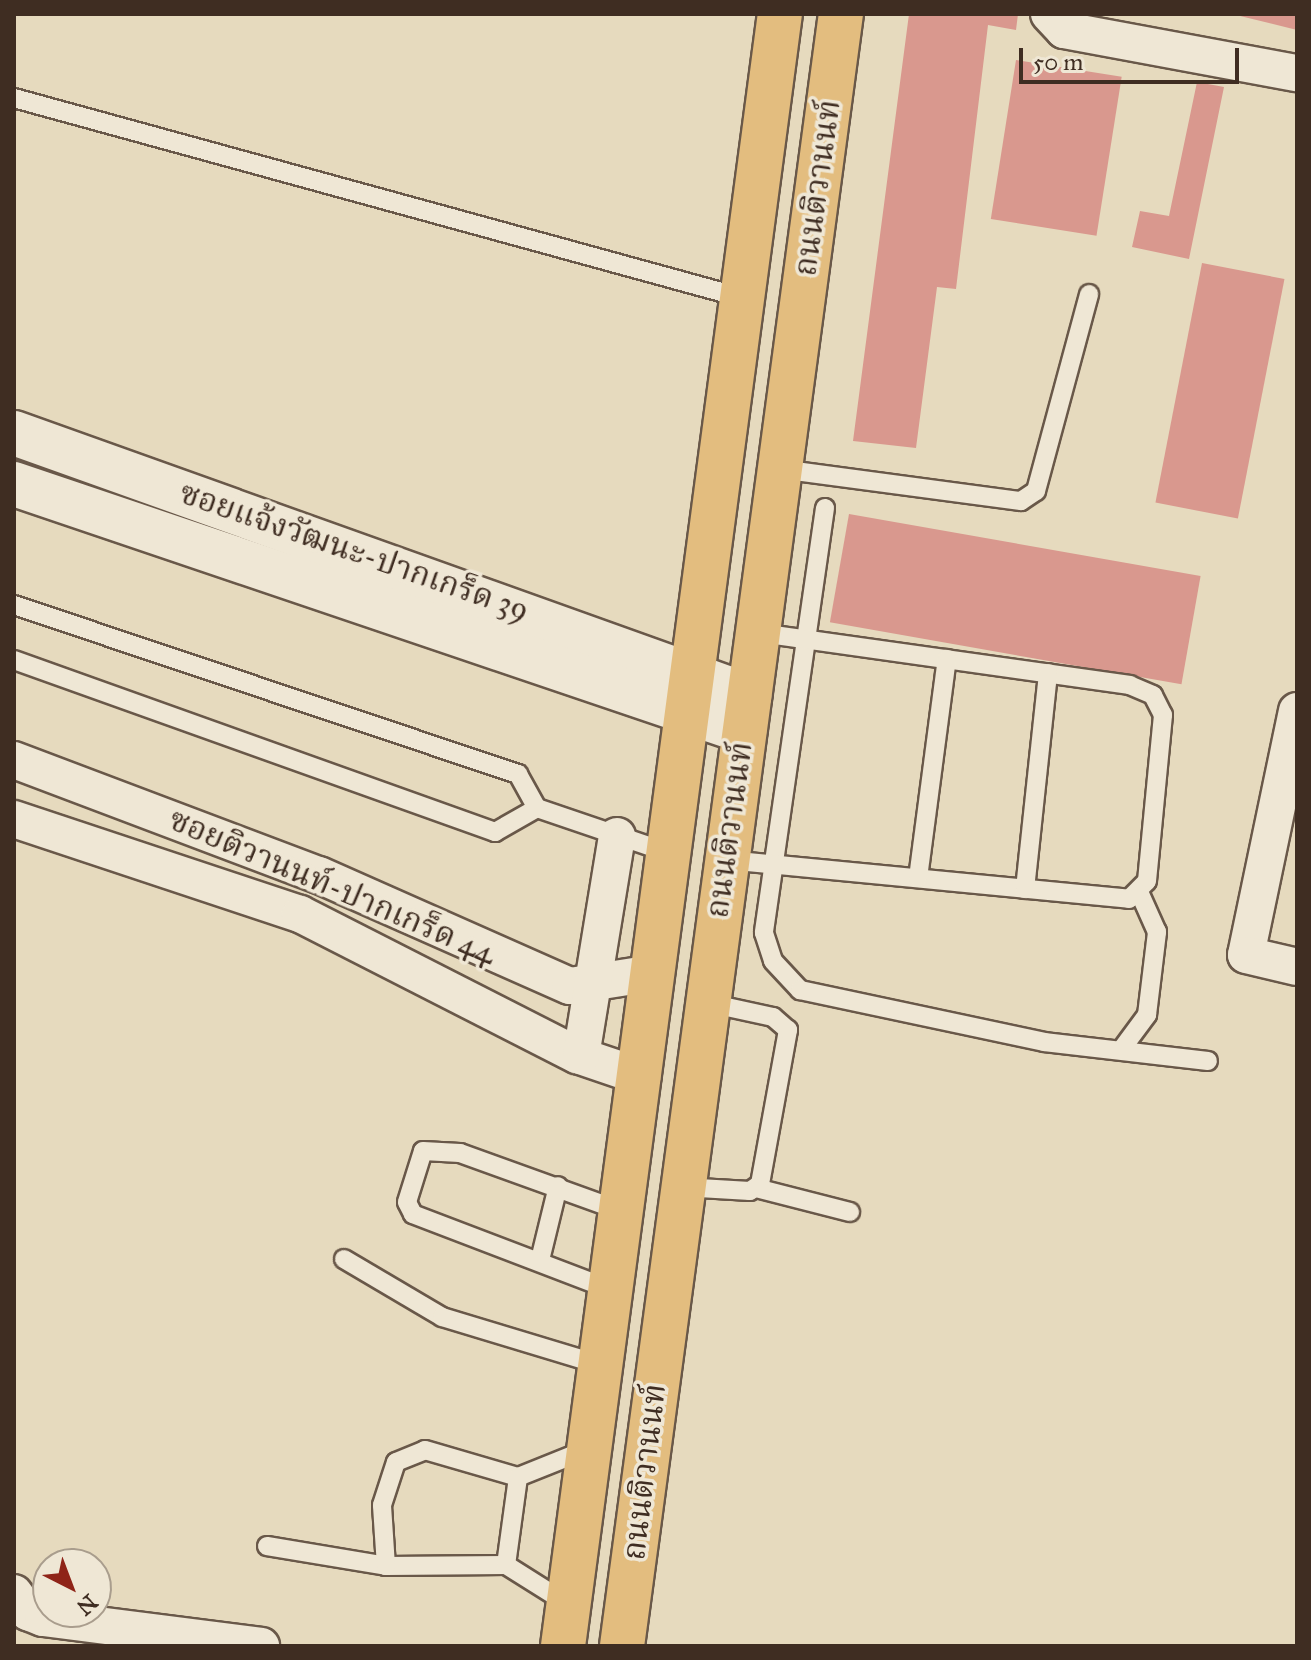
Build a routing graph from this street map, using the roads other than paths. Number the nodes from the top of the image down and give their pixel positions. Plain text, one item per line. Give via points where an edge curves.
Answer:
1 (780, 14) edge
2 (841, 14) edge
3 (1049, 14) edge
4 (1297, 73) edge
5 (14, 98) edge
6 (1089, 294) dead end
7 (743, 298) junction
8 (14, 433) edge
9 (780, 469) junction
10 (14, 484) edge
11 (825, 508) dead end
12 (14, 605) edge
13 (758, 633) junction
14 (810, 639) junction
15 (947, 659) junction
16 (14, 660) edge
17 (694, 671) junction
18 (1048, 673) junction
19 (1297, 711) edge
20 (688, 714) junction
21 (746, 714) junction
22 (14, 760) edge
23 (537, 808) junction
24 (14, 819) edge
25 (617, 836) junction
26 (669, 853) junction
27 (725, 860) junction
28 (776, 863) junction
29 (918, 878) junction
30 (1025, 889) junction
31 (1140, 894) junction
32 (1297, 967) edge
33 (653, 973) junction
34 (595, 983) junction
35 (707, 1002) junction
36 (1121, 1050) junction
37 (581, 1056) junction
38 (1208, 1061) dead end
39 (642, 1077) junction
40 (558, 1186) junction
41 (682, 1187) junction
42 (756, 1188) junction
43 (623, 1211) junction
44 (850, 1212) dead end
45 (344, 1259) dead end
46 (540, 1260) junction
47 (612, 1291) junction
48 (601, 1365) junction
49 (590, 1448) junction
50 (518, 1477) junction
51 (267, 1546) dead end
52 (506, 1565) junction
53 (386, 1566) junction
54 (16, 1601) edge
55 (565, 1625) edge
56 (101, 1636) edge
57 (261, 1646) edge
58 (622, 1646) edge

1 - 7 main road, ถนนติวานนท์
2 - 9 main road, ถนนติวานนท์
3 - 4 street via 1064,30
5 - 7 lane
6 - 9 lane via 1036,491 1021,501
7 - 17 main road, ถนนติวานนท์
8 - 17 main road, ซอยแจ้งวัฒนะ-ปากเกร็ด 39
9 - 13 main road, ถนนติวานนท์
10 - 20 main road, ซอยแจ้งวัฒนะ-ปากเกร็ด 39
11 - 14 lane
12 - 23 lane via 518,774
13 - 14 lane
13 - 21 main road, ถนนติวานนท์
14 - 15 lane
14 - 28 lane
15 - 18 lane
15 - 29 lane
16 - 23 lane via 495,832
17 - 20 main road, ถนนติวานนท์
17 - 21 main road, ซอยแจ้งวัฒนะ-ปากเกร็ด 39
18 - 30 lane
18 - 31 lane via 1130,685 1153,695 1163,715
19 - 32 street via 1246,955
20 - 21 main road, ซอยแจ้งวัฒนะ-ปากเกร็ด 39
20 - 26 main road, ถนนติวานนท์
21 - 27 main road, ถนนติวานนท์
22 - 34 street, ซอยติวานนท์-ปากเกร็ด 44 via 319,875 570,986
23 - 25 lane
24 - 37 street, ซอยติวานนท์-ปากเกร็ด 44 via 300,914
25 - 26 lane
25 - 34 street
26 - 33 main road, ถนนติวานนท์
27 - 28 lane
27 - 35 main road, ถนนติวานนท์
28 - 29 lane
28 - 36 lane via 764,933 773,961 800,990 1044,1042
29 - 30 lane
30 - 31 lane
31 - 36 lane via 1155,921 1156,944 1147,1015
33 - 34 street, ซอยติวานนท์-ปากเกร็ด 44
33 - 39 main road, ถนนติวานนท์
34 - 37 street
35 - 41 main road, ถนนติวานนท์
35 - 42 lane via 773,1017 788,1030
36 - 38 lane
37 - 39 street, ซอยติวานนท์-ปากเกร็ด 44
39 - 43 main road, ถนนติวานนท์
40 - 43 lane
40 - 46 lane
40 - 46 lane via 460,1153 423,1151 410,1187 413,1214
41 - 42 lane
41 - 58 main road, ถนนติวานนท์
42 - 44 lane
43 - 47 main road, ถนนติวานนท์
45 - 48 lane via 442,1317
46 - 47 lane
47 - 48 main road, ถนนติวานนท์
48 - 49 main road, ถนนติวานนท์
49 - 50 lane
49 - 55 main road, ถนนติวานนท์
50 - 52 lane
50 - 53 lane via 425,1450 396,1462 382,1505
51 - 53 lane
52 - 53 lane
52 - 55 lane
54 - 56 street via 43,1618
56 - 57 street

